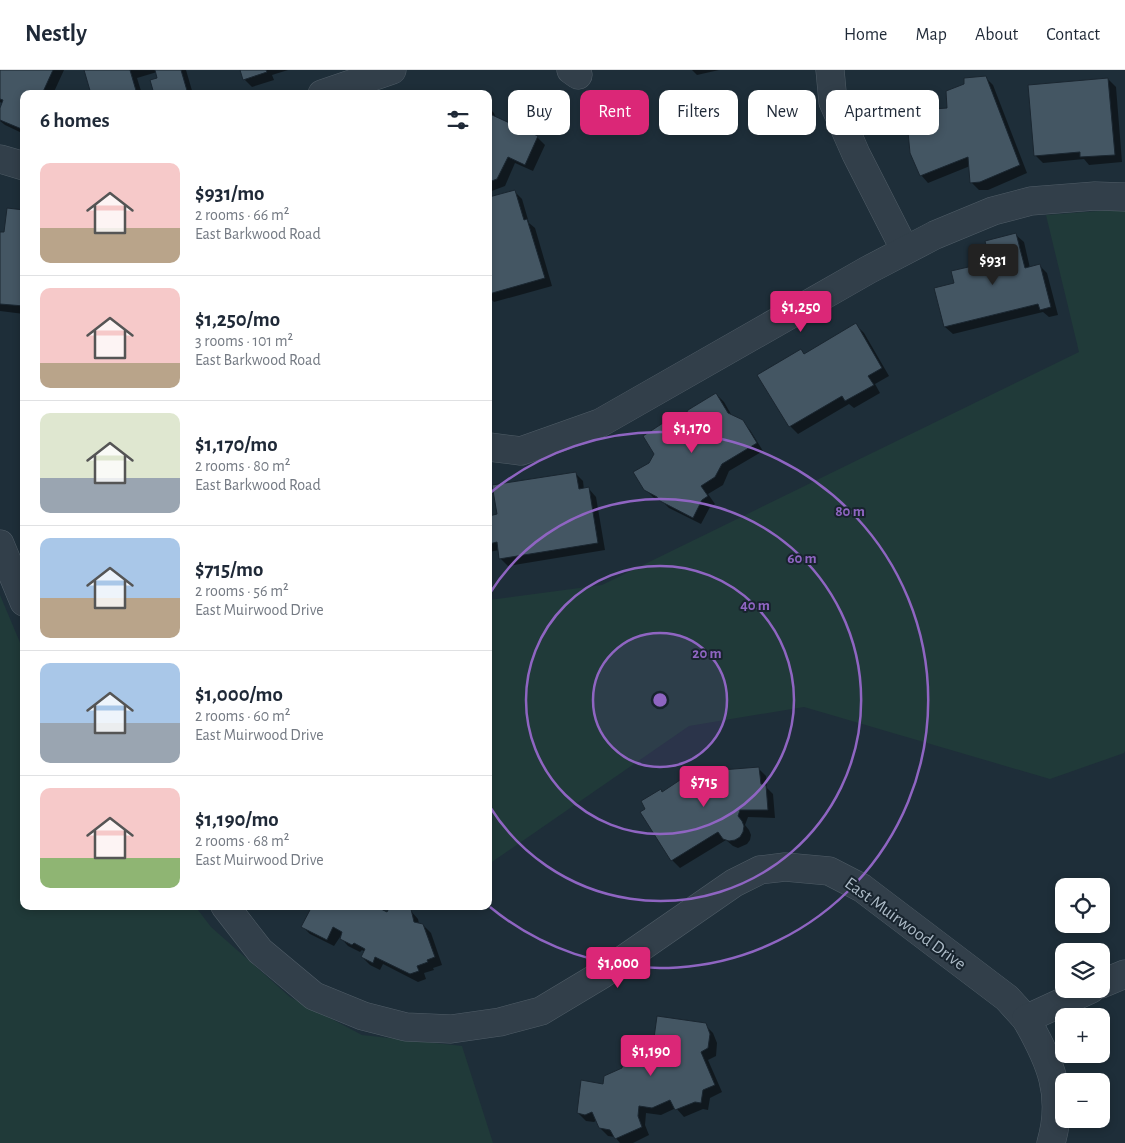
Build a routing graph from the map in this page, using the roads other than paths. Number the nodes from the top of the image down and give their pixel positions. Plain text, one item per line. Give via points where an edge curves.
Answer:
1 (392, 70) edge
2 (830, 70) edge
3 (334, 90) edge
4 (0, 159) edge
5 (20, 165) edge
6 (1125, 197) edge
7 (905, 250) junction
8 (492, 448) edge
9 (0, 544) edge
10 (20, 592) edge
11 (228, 910) edge
12 (1125, 974) edge
13 (1110, 980) edge
14 (1071, 998) edge
15 (1026, 1019) junction
16 (1051, 1143) edge

1 - 3 street
2 - 7 street via 833,102
4 - 5 street
6 - 7 street via 1031,201 993,210
7 - 8 street via 600,423 521,451
9 - 10 street
11 - 15 street, East Muirwood Drive via 260,951 314,996 362,1016 406,1027 451,1030 541,1011 601,975 734,883 760,870 785,867 829,871 862,888 1007,998
12 - 13 street
14 - 15 street
15 - 16 street, East Muirwood Drive via 1044,1050 1056,1086 1055,1128

